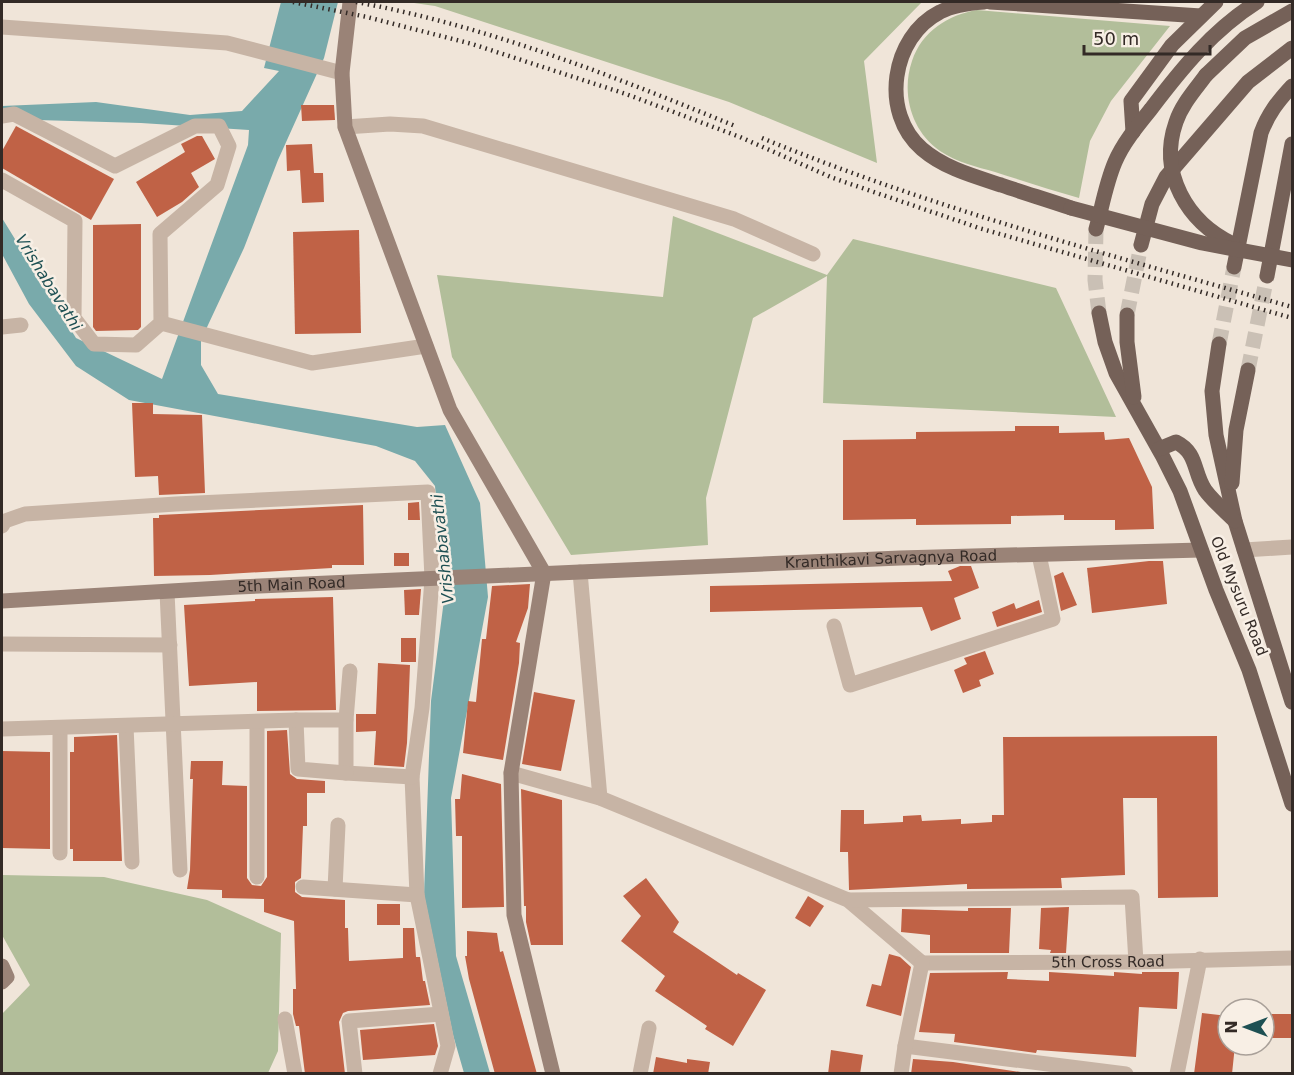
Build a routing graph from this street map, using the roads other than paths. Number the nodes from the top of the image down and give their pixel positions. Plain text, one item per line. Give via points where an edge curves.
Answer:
1 (350, 2) edge
2 (984, 2) edge
3 (990, 2) edge
4 (1216, 2) edge
5 (1257, 2) edge
6 (1293, 10) edge
7 (1201, 16) junction
8 (2, 27) edge
9 (1293, 48) edge
10 (342, 73) junction
11 (1293, 86) edge
12 (2, 116) edge
13 (345, 127) junction
14 (1133, 132) junction
15 (1293, 144) edge
16 (2, 180) edge
17 (1096, 229) tunnel mouth
18 (1141, 245) tunnel mouth
19 (1293, 249) edge
20 (1249, 252) junction
21 (813, 254) dead end
22 (1293, 260) edge
23 (1234, 267) tunnel mouth
24 (1099, 313) tunnel mouth
25 (1127, 315) tunnel mouth
26 (161, 323) junction
27 (21, 325) dead end
28 (2, 327) edge
29 (1219, 344) tunnel mouth
30 (426, 346) junction
31 (1248, 370) tunnel mouth
32 (1135, 409) junction
33 (1159, 448) junction
34 (1235, 521) junction
35 (2, 526) edge
36 (1293, 547) edge
37 (1201, 550) junction
38 (1244, 550) junction
39 (1038, 555) junction
40 (580, 572) junction
41 (544, 573) junction
42 (432, 579) junction
43 (167, 592) junction
44 (2, 601) edge
45 (834, 626) dead end
46 (2, 644) edge
47 (170, 645) junction
48 (350, 671) dead end
49 (1293, 702) edge
50 (296, 720) junction
51 (346, 720) junction
52 (257, 722) junction
53 (173, 724) junction
54 (126, 726) junction
55 (60, 728) junction
56 (2, 729) edge
57 (346, 773) junction
58 (511, 773) junction
59 (412, 777) junction
60 (600, 798) junction
61 (1293, 804) edge
62 (338, 825) dead end
63 (60, 853) dead end
64 (132, 862) dead end
65 (180, 870) dead end
66 (257, 877) dead end
67 (303, 888) dead end
68 (335, 889) junction
69 (417, 895) junction
70 (848, 900) junction
71 (1293, 958) edge
72 (1200, 959) junction
73 (1136, 962) junction
74 (922, 963) junction
75 (2, 966) edge
76 (2, 982) edge
77 (441, 1014) junction
78 (285, 1019) dead end
79 (649, 1028) dead end
80 (905, 1046) junction
81 (295, 1074) edge
82 (355, 1074) edge
83 (440, 1074) edge
84 (553, 1074) edge
85 (640, 1074) edge
86 (901, 1074) edge
87 (1126, 1074) edge
88 (1177, 1074) edge

1 - 10 street
2 - 20 main road, bridge via 938,12 911,35 903,51 896,89 899,113 908,133 921,148 960,172 1071,208
3 - 7 main road
4 - 7 main road
5 - 14 main road via 1206,41
6 - 20 main road, bridge via 1245,38 1206,75 1184,105 1171,140 1170,160 1180,197 1208,230
7 - 14 main road via 1172,45 1131,101
8 - 10 street via 227,43
9 - 18 main road via 1248,82 1166,177 1152,204
10 - 13 street
11 - 23 main road via 1266,118 1261,133
12 - 26 street via 15,114 115,166 195,126 219,126 229,146 217,185 160,234
13 - 21 street via 423,126 734,219
13 - 30 street
14 - 17 main road via 1115,162
15 - 19 main road via 1267,273 1282,254
16 - 26 street via 75,221 74,318 94,344 136,345
20 - 22 main road, bridge
24 - 32 main road, Old Mysuru Road via 1116,373
25 - 32 main road via 1126,342
26 - 30 street via 312,363
27 - 28 street
29 - 34 main road via 1212,391 1214,415
30 - 41 street via 450,410
31 - 34 main road via 1233,453
32 - 33 main road, Old Mysuru Road
33 - 34 main road via 1176,442 1185,446 1203,488
33 - 37 main road, Old Mysuru Road via 1180,491
34 - 38 main road, Old Mysuru Road
35 - 42 street via 25,514 428,492
36 - 38 street
37 - 39 street, Kranthikavi Sarvagnya Road
37 - 61 main road, Old Mysuru Road via 1249,670
38 - 49 main road, Old Mysuru Road
39 - 40 street, Kranthikavi Sarvagnya Road
39 - 45 street via 1053,619 850,685
40 - 41 street, 5th Main Road
40 - 60 street
41 - 42 street, 5th Main Road
41 - 58 street
42 - 43 street, 5th Main Road
42 - 59 street via 422,708
43 - 44 street, 5th Main Road
43 - 47 street
46 - 47 street
47 - 53 street
48 - 51 street
50 - 51 street
50 - 52 street
50 - 57 street via 298,769
51 - 57 street
52 - 53 street
52 - 66 street
53 - 54 street
53 - 65 street
54 - 55 street
54 - 64 street
55 - 56 street
55 - 63 street
57 - 59 street
58 - 60 street
58 - 84 street via 514,915
59 - 69 street
60 - 70 street
62 - 68 street
67 - 68 street
68 - 69 street
69 - 77 street
70 - 73 street via 1132,897
70 - 74 street
71 - 72 street, 5th Cross Road
72 - 73 street, 5th Cross Road
72 - 88 street
73 - 74 street, 5th Cross Road
74 - 80 street
75 - 76 street via 7,977
77 - 82 street via 349,1021
77 - 83 street via 448,1046
78 - 81 street
79 - 85 street
80 - 86 street
80 - 87 street

